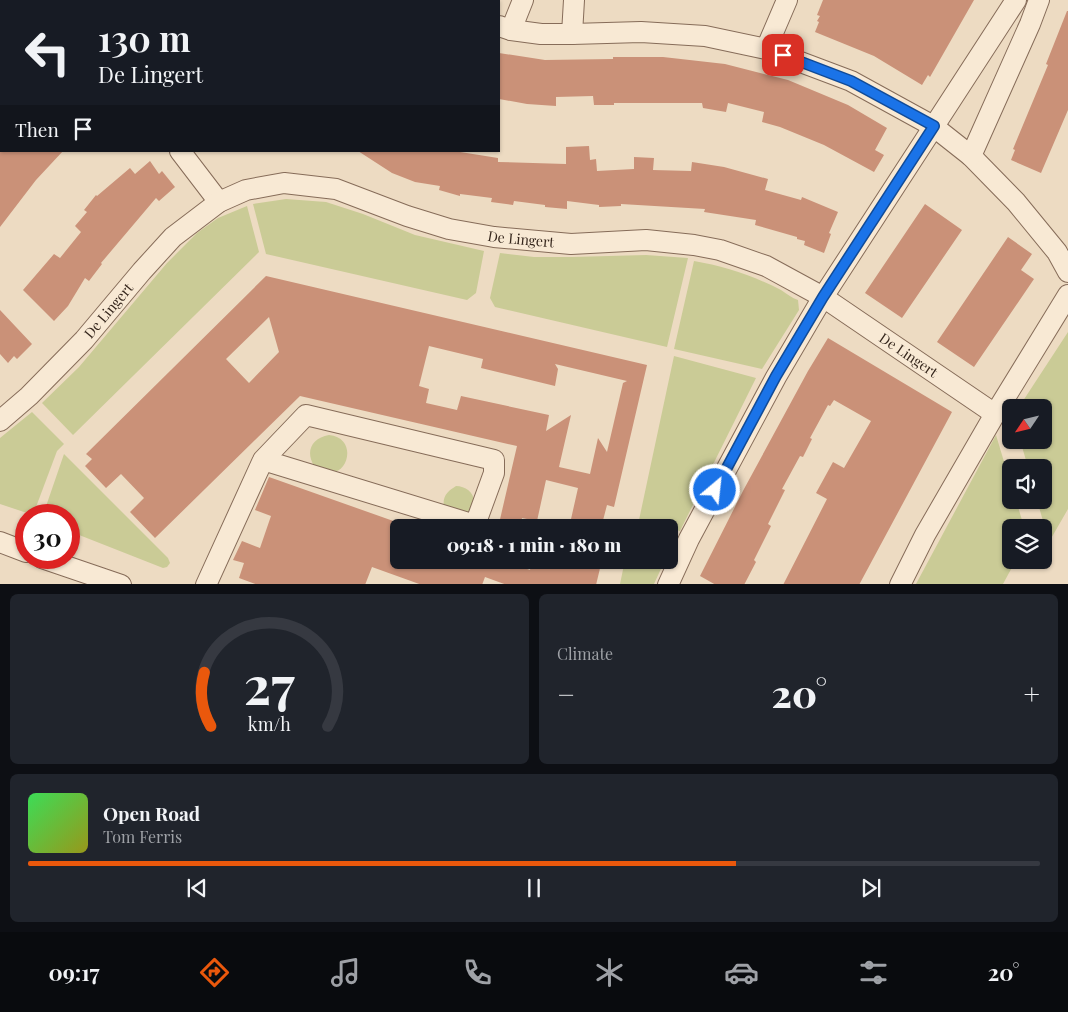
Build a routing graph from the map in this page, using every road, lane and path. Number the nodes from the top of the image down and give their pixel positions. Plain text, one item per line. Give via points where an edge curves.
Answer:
1 (522, 0) edge
2 (574, 0) edge
3 (772, 0) edge
4 (787, 0) edge
5 (1016, 0) edge
6 (1039, 0) edge
7 (505, 28) edge
8 (572, 34) junction
9 (766, 49) junction
10 (934, 126) junction
11 (181, 152) edge
12 (971, 156) junction
13 (219, 202) junction
14 (1068, 272) edge
15 (1068, 295) edge
16 (823, 297) junction
17 (995, 414) junction
18 (0, 421) edge
19 (263, 460) junction
20 (0, 542) edge
21 (15, 548) edge
22 (75, 569) edge
23 (121, 584) edge
24 (206, 584) edge
25 (668, 584) edge
26 (900, 584) edge

1 - 7 street
2 - 8 street
3 - 9 street
4 - 9 street
5 - 10 street
6 - 12 street
7 - 8 street via 541,34
8 - 9 street via 641,32 705,36
9 - 10 street via 851,81
10 - 12 street
10 - 16 street
11 - 13 street
12 - 14 street via 1016,202 1057,252
13 - 16 street, De Lingert via 246,190 284,183 336,189 406,216 449,229 494,237 572,244 646,240 694,245 766,266
13 - 18 street, De Lingert via 173,237 84,340
15 - 17 street
16 - 17 street, De Lingert
16 - 25 street via 767,394
17 - 26 street
19 - 19 street via 475,525 494,473 494,460 306,415
19 - 24 street
20 - 21 street
22 - 23 street

